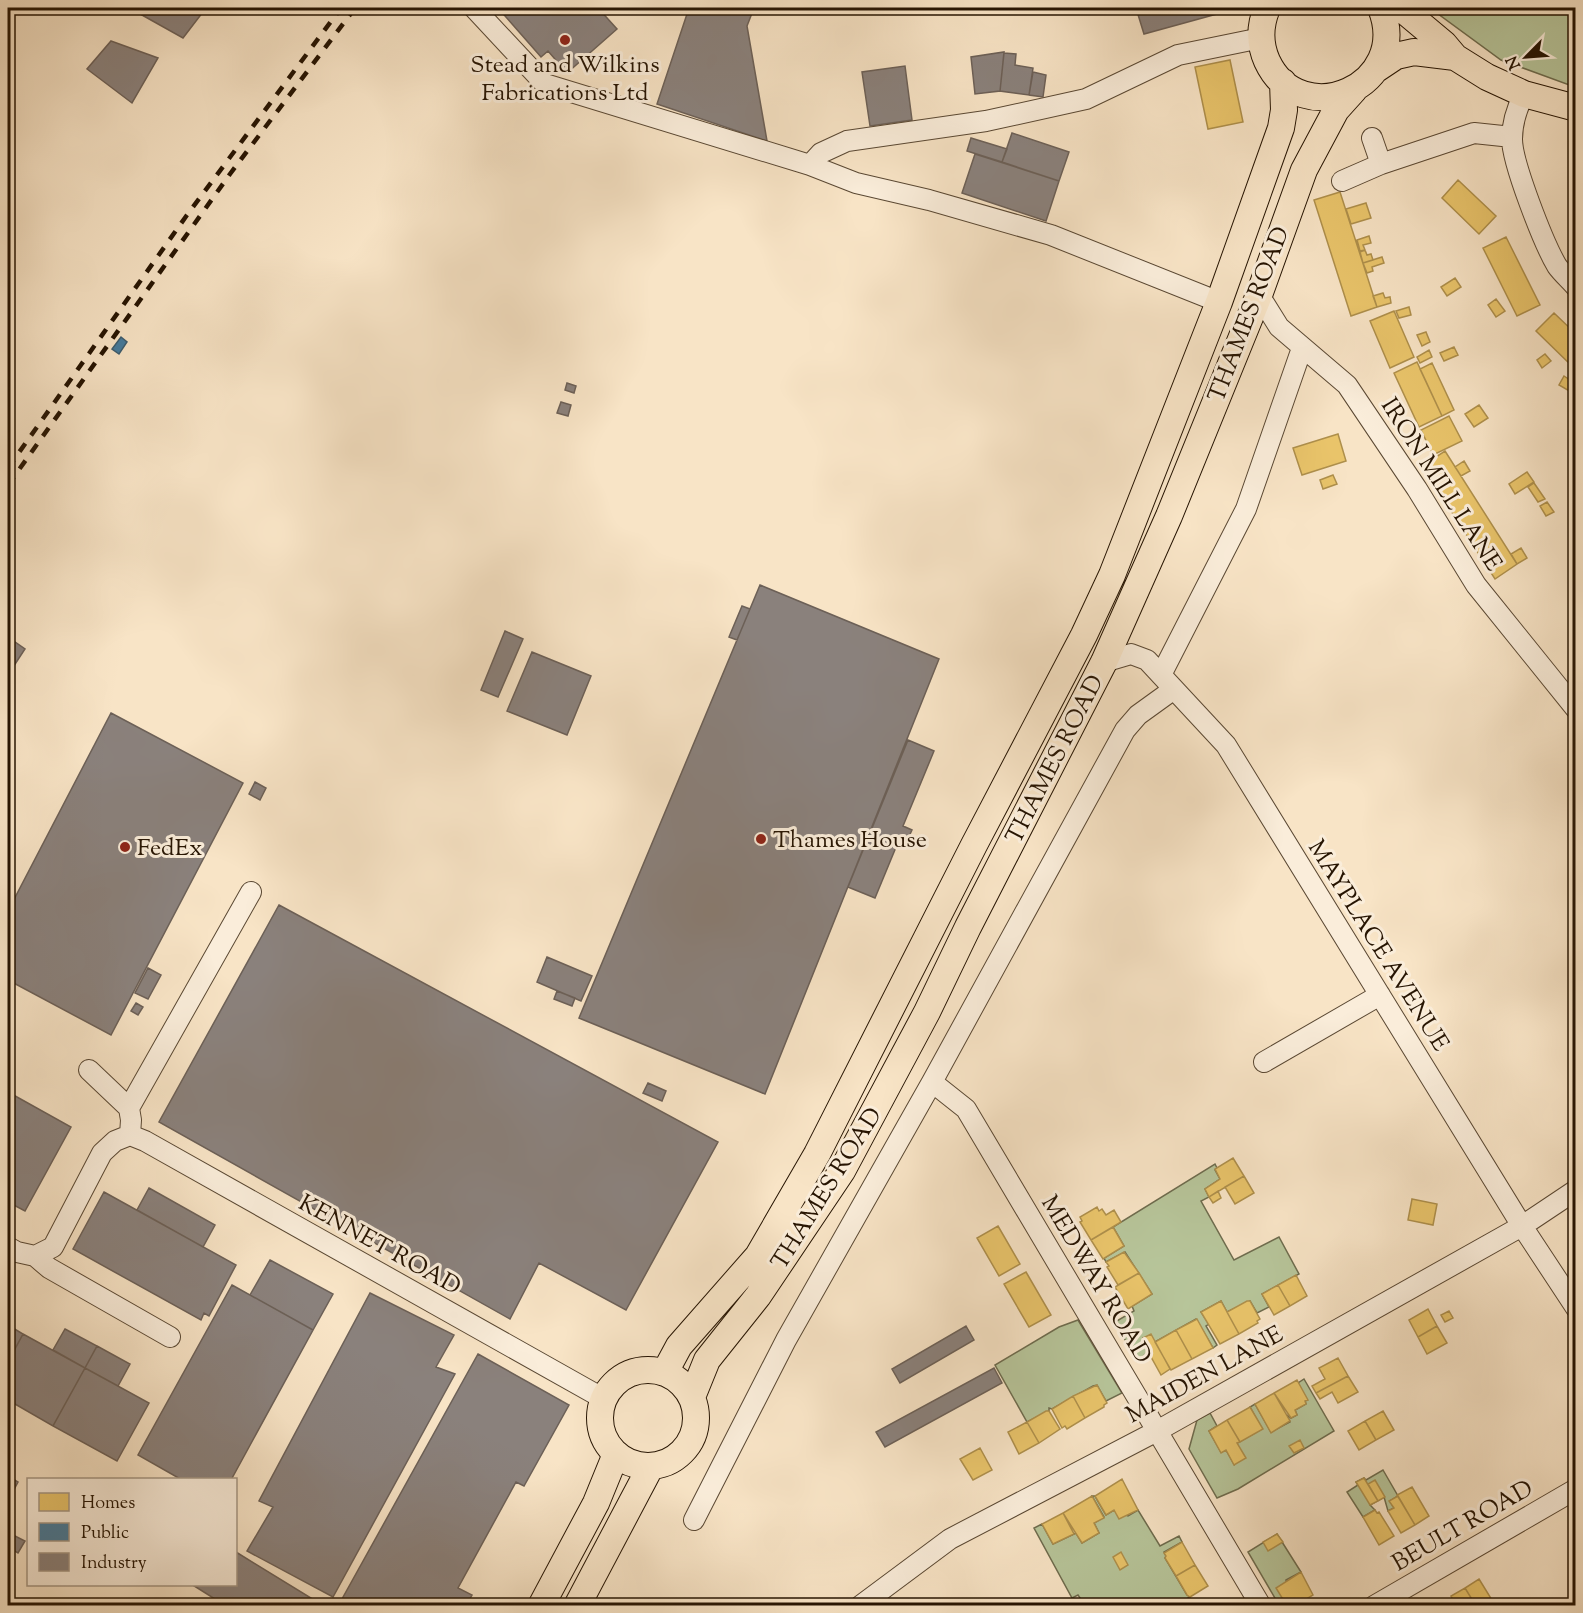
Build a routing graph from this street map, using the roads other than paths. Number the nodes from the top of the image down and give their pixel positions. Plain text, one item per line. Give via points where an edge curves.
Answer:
1 (474, 8) edge
2 (1267, 8) edge
3 (1381, 8) edge
4 (1401, 8) edge
5 (1261, 38) junction
6 (1455, 57) junction
7 (1375, 70) junction
8 (1283, 82) junction
9 (1354, 90) junction
10 (1524, 94) junction
11 (1575, 108) edge
12 (1512, 137) junction
13 (1372, 138) dead end
14 (1381, 164) junction
15 (810, 165) junction
16 (1342, 181) dead end
17 (1575, 287) edge
18 (1259, 295) junction
19 (1219, 302) junction
20 (1302, 348) junction
21 (1104, 662) junction
22 (1167, 682) junction
23 (1575, 709) edge
24 (251, 892) dead end
25 (1380, 994) junction
26 (1264, 1062) dead end
27 (89, 1070) dead end
28 (932, 1082) junction
29 (129, 1108) junction
30 (130, 1135) junction
31 (1575, 1190) edge
32 (1522, 1226) junction
33 (8, 1247) edge
34 (35, 1256) junction
35 (1575, 1308) edge
36 (170, 1336) dead end
37 (665, 1372) junction
38 (692, 1397) junction
39 (604, 1399) junction
40 (1157, 1431) junction
41 (616, 1454) junction
42 (651, 1466) junction
43 (1575, 1489) edge
44 (694, 1520) dead end
45 (866, 1604) edge
46 (541, 1605) edge
47 (577, 1605) edge
48 (1261, 1605) edge
49 (1374, 1605) edge

1 - 15 street via 545,84
2 - 5 main road
3 - 7 main road via 1386,48
4 - 6 main road
5 - 8 main road via 1268,63
5 - 15 street via 1178,55 1086,99 986,121 847,141 820,153
6 - 7 main road via 1414,52 1396,56
6 - 10 main road
7 - 9 main road, THAMES ROAD
8 - 9 main road via 1317,97
8 - 19 main road, THAMES ROAD via 1281,128
9 - 18 main road, THAMES ROAD via 1336,110 1304,170
10 - 11 main road
10 - 12 street
12 - 14 street via 1473,133
12 - 17 street via 1513,151 1536,218 1557,266
13 - 14 street
14 - 16 street
15 - 19 street via 856,183 1051,235
18 - 20 street, IRON MILL LANE via 1279,327
18 - 21 main road, THAMES ROAD via 1169,516
19 - 37 main road, THAMES ROAD via 1116,565 1084,635 817,1154 758,1256 678,1346
20 - 22 street, THAMES ROAD via 1246,509
20 - 23 street, IRON MILL LANE via 1347,385 1476,585
21 - 22 street, MAYPLACE AVENUE via 1131,654 1147,660
21 - 38 main road, THAMES ROAD via 842,1171 758,1296 707,1360
22 - 25 street, MAYPLACE AVENUE via 1226,745
22 - 28 street, THAMES ROAD via 1125,730
24 - 29 street
25 - 26 street
25 - 32 street, MAYPLACE AVENUE
27 - 29 street
28 - 40 street, MEDWAY ROAD via 966,1108
28 - 44 street, THAMES ROAD via 786,1340
29 - 30 street
30 - 34 street via 114,1141 102,1153 52,1247
30 - 39 street, KENNET ROAD
31 - 32 street, MAIDEN LANE
32 - 35 street, MAYPLACE AVENUE
32 - 40 street, MAIDEN LANE
33 - 34 street
34 - 36 street via 49,1268
37 - 38 main road
37 - 39 main road via 642,1369 622,1376
38 - 42 main road, THAMES ROAD via 696,1427 690,1443 670,1461
39 - 41 main road via 600,1424 605,1441
40 - 45 street, MAIDEN LANE via 950,1539
40 - 48 street, MEDWAY ROAD
41 - 42 main road via 634,1464
41 - 46 main road via 596,1503
42 - 47 main road
43 - 49 street, BEULT ROAD

